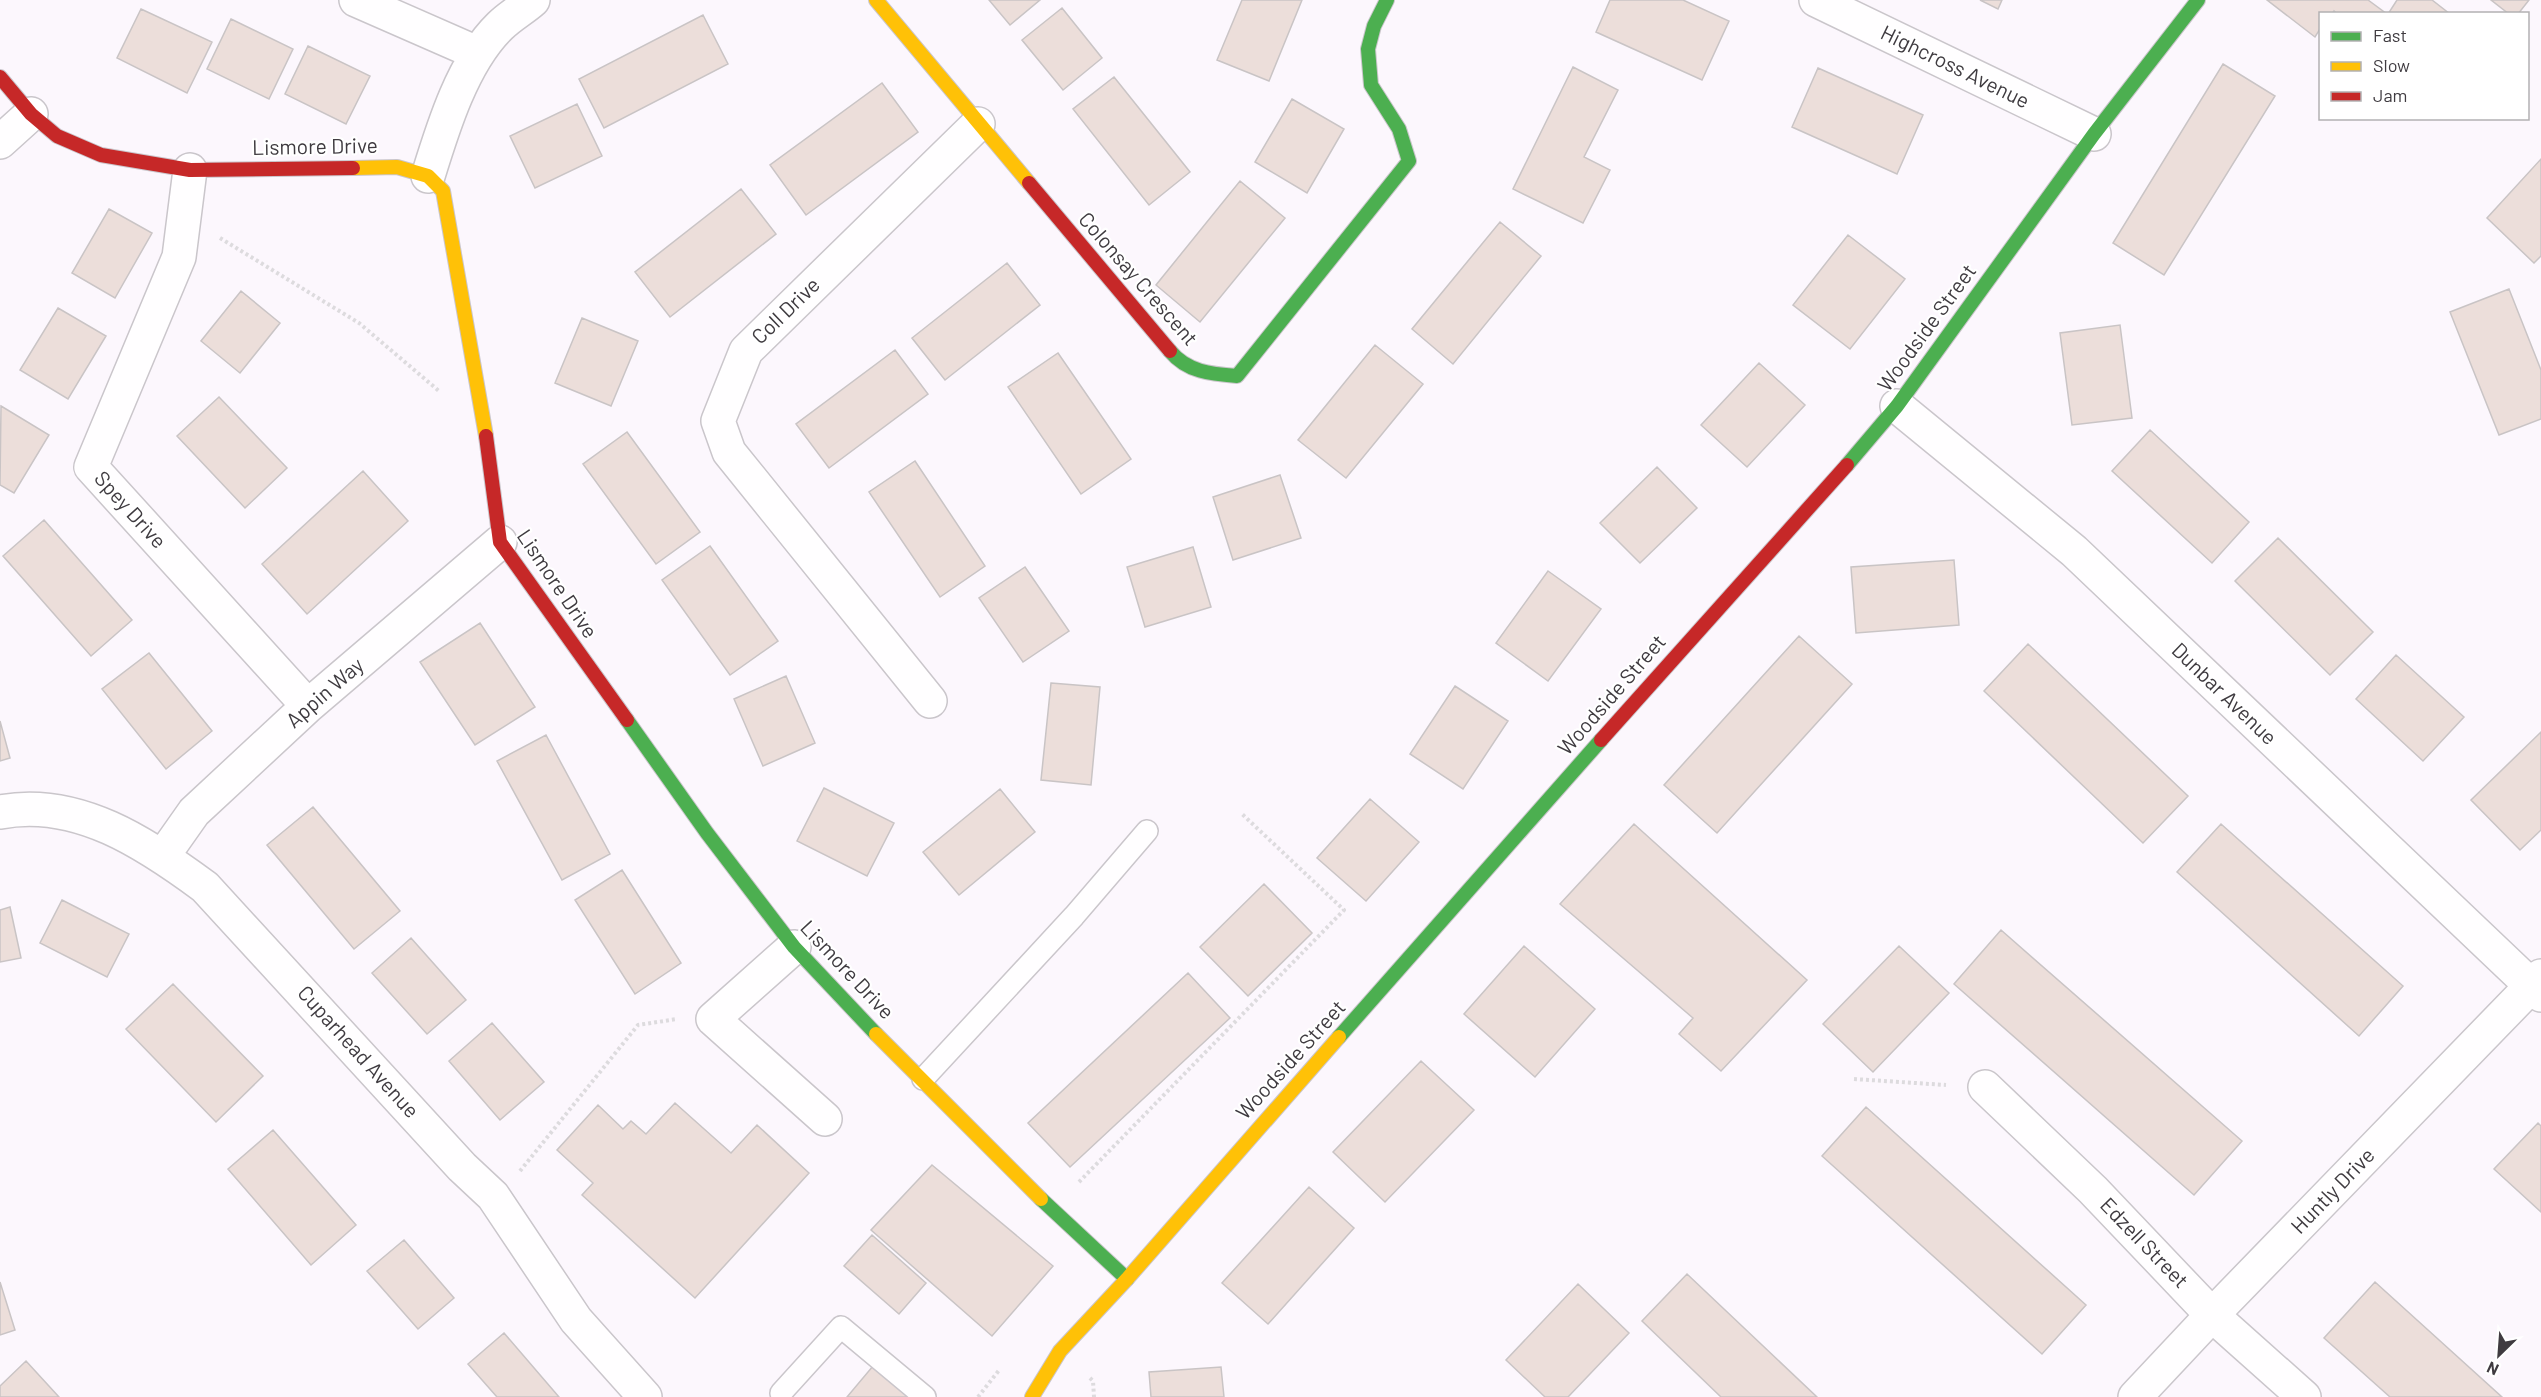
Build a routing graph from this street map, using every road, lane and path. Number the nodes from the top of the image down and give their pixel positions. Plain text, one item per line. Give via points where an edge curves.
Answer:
1 (356, 0) edge
2 (533, 0) edge
3 (876, 0) edge
4 (1387, 0) edge
5 (1816, 0) edge
6 (2198, 0) edge
7 (477, 54) junction
8 (0, 77) edge
9 (31, 114) junction
10 (978, 124) junction
11 (2094, 134) junction
12 (0, 142) edge
13 (190, 170) junction
14 (428, 176) junction
15 (183, 215) junction
16 (440, 392) dead end
17 (1897, 406) junction
18 (500, 542) junction
19 (930, 701) dead end
20 (308, 706) junction
21 (0, 812) edge
22 (1241, 813) dead end
23 (1147, 831) dead end
24 (163, 856) junction
25 (794, 947) junction
26 (2538, 986) edge
27 (713, 1019) junction
28 (923, 1079) junction
29 (1854, 1079) dead end
30 (1985, 1087) joint
31 (825, 1119) dead end
32 (540, 1147) dead end
33 (1052, 1210) junction
34 (1127, 1279) junction
35 (2212, 1315) junction
36 (781, 1393) dead end
37 (645, 1397) edge
38 (925, 1397) edge
39 (1032, 1397) edge
40 (2135, 1397) edge
41 (2304, 1397) edge

1 - 7 street
2 - 7 street via 500,26
3 - 10 street, Colonsay Crescent
4 - 10 street, Colonsay Crescent via 1368,49 1371,85 1399,129 1409,161 1237,376 1208,374 1179,362
5 - 11 street, Highcross Avenue
6 - 11 street, Woodside Street
7 - 14 street via 444,126
8 - 9 street, Lismore Drive
9 - 12 street
9 - 13 street, Lismore Drive via 57,136 101,155
10 - 19 street, Coll Drive via 746,351 718,421 729,452
11 - 17 street, Woodside Street
13 - 14 street, Lismore Drive via 397,167
13 - 15 street, Spey Drive
14 - 18 street, Lismore Drive via 443,191 480,393
15 - 16 path via 359,323
15 - 20 street, Spey Drive via 179,257 91,467
17 - 26 street, Dunbar Avenue via 2074,551
17 - 34 street, Woodside Street
18 - 20 street, Appin Way
18 - 25 street, Lismore Drive via 707,833
20 - 24 street, Appin Way via 194,812
21 - 24 street, Cuparhead Avenue via 58,810 108,826
22 - 33 path via 1344,910
23 - 28 lane
24 - 37 street, Cuparhead Avenue via 205,887 493,1196 576,1320
25 - 27 street
25 - 28 street, Lismore Drive
26 - 35 street, Huntly Drive
27 - 31 street
27 - 32 path via 685,1018 638,1025
28 - 33 street, Lismore Drive
29 - 30 path
30 - 35 street, Edzell Street via 2093,1190
33 - 34 street, Lismore Drive
34 - 39 street, Woodside Street via 1060,1351
35 - 40 street, Huntly Drive
35 - 41 street, Edzell Street
36 - 38 lane via 841,1327

